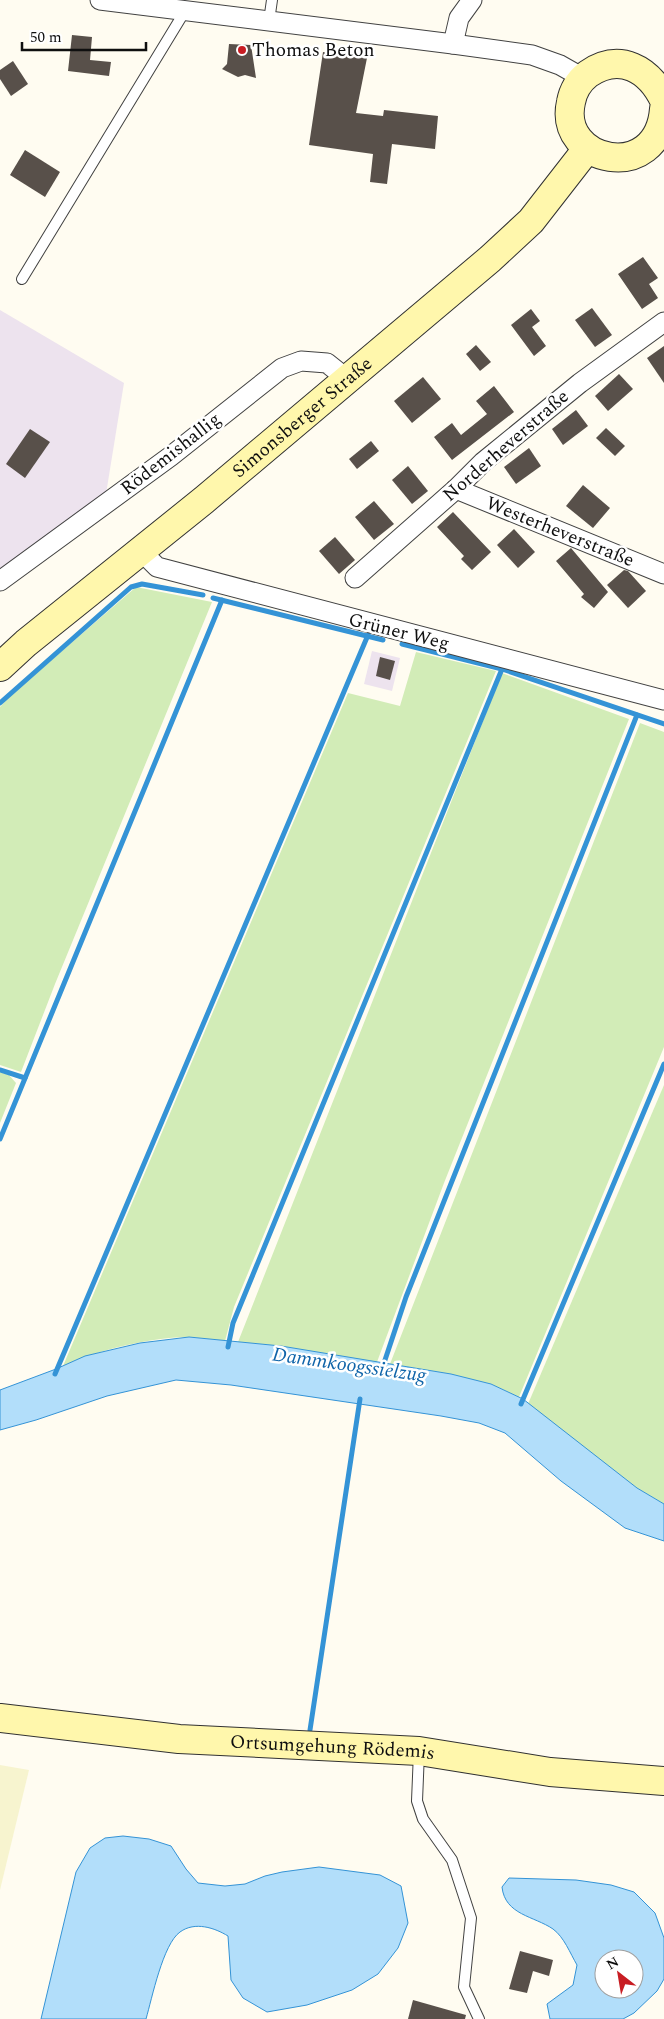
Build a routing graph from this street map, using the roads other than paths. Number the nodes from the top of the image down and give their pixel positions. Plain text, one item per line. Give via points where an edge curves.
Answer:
1 (100, 0) edge
2 (272, 0) edge
3 (472, 0) edge
4 (185, 11) junction
5 (269, 21) junction
6 (454, 44) junction
7 (583, 78) junction
8 (664, 100) edge
9 (664, 109) edge
10 (587, 149) junction
11 (22, 279) dead end
12 (664, 322) edge
13 (347, 379) junction
14 (456, 489) junction
15 (141, 551) junction
16 (664, 574) edge
17 (355, 578) dead end
18 (0, 581) edge
19 (0, 667) edge
20 (664, 700) edge
21 (0, 1718) edge
22 (419, 1751) junction
23 (664, 1781) edge
24 (480, 2019) edge

1 - 4 street
2 - 5 lane
3 - 6 street via 459,18
4 - 5 street
4 - 11 lane
5 - 6 street
6 - 7 street via 532,55 560,64
7 - 8 main road via 597,68 614,64 631,66 647,74
7 - 10 main road via 573,92 569,109 572,126
9 - 10 main road via 656,138 644,150 628,157 610,158
10 - 13 main road, Simonsberger Straße via 530,221 504,246
12 - 14 street, Norderheverstraße via 580,383 483,462
13 - 15 main road, Simonsberger Straße
13 - 18 street, Rödemishallig via 327,363 301,361 282,368 171,456
14 - 16 street, Westerheverstraße
14 - 17 street, Norderheverstraße
15 - 19 main road, Simonsberger Straße
15 - 20 street, Grüner Weg via 157,568
21 - 22 main road, Ortsumgehung Rödemis via 180,1738
22 - 23 main road, Ortsumgehung Rödemis via 550,1772
22 - 24 lane via 417,1802 424,1819 452,1860 471,1918 464,1987

